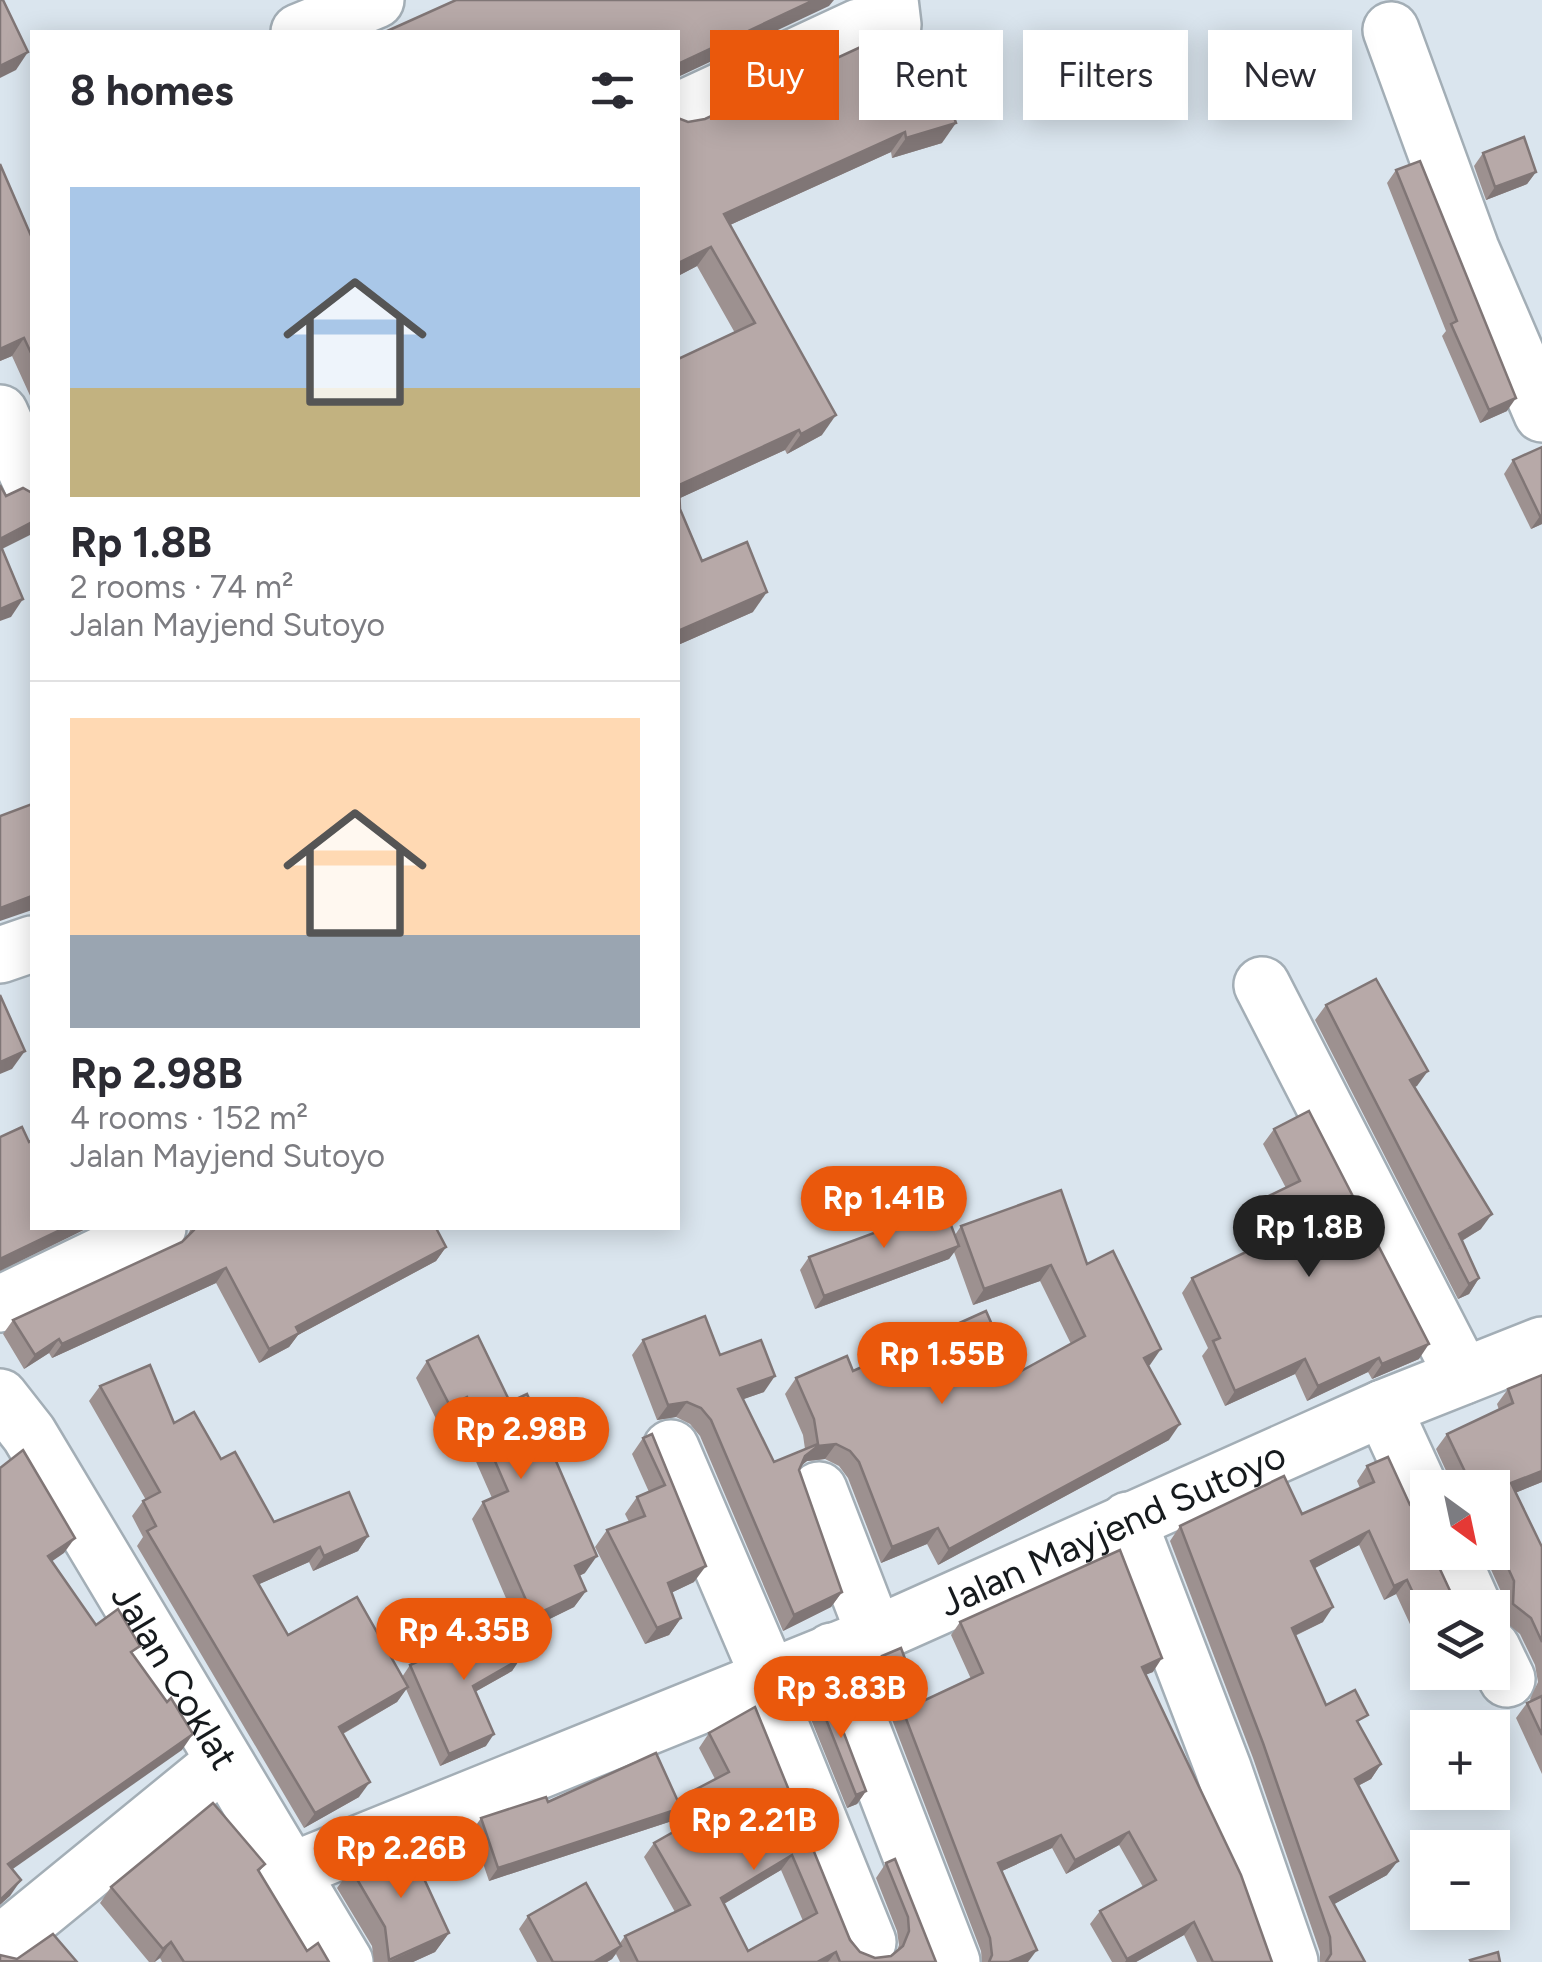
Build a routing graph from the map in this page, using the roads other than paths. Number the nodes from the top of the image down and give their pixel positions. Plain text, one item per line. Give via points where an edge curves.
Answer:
1 (272, 0) edge
2 (376, 0) edge
3 (865, 9) edge
4 (282, 30) edge
5 (303, 30) edge
6 (1390, 30) dead end
7 (680, 111) edge
8 (0, 413) edge
9 (1542, 414) edge
10 (30, 480) edge
11 (30, 945) edge
12 (0, 955) edge
13 (1262, 985) dead end
14 (154, 1230) edge
15 (0, 1304) edge
16 (1542, 1345) edge
17 (1463, 1376) junction
18 (1383, 1408) junction
19 (10, 1430) edge
20 (670, 1448) dead end
21 (1411, 1470) edge
22 (819, 1490) dead end
23 (1128, 1520) junction
24 (853, 1643) junction
25 (766, 1679) junction
26 (224, 1760) junction
27 (292, 1871) junction
28 (868, 1942) dead end
29 (0, 1944) edge
30 (344, 1962) edge
31 (952, 1962) edge
32 (1290, 1962) edge

1 - 4 street
2 - 5 street
3 - 7 street
6 - 9 street via 1471,249
8 - 10 street
11 - 12 street
13 - 17 street
14 - 15 street
16 - 17 street, Jalan Mayjend Sutoyo
17 - 18 street, Jalan Mayjend Sutoyo
18 - 21 street
18 - 23 street, Jalan Mayjend Sutoyo
19 - 26 street, Jalan Coklat
20 - 25 street
22 - 24 street
23 - 24 street, Jalan Mayjend Sutoyo
23 - 32 street
24 - 25 street, Jalan Mayjend Sutoyo
24 - 31 street
25 - 27 street, Jalan Mayjend Sutoyo
25 - 28 street
26 - 27 street, Jalan Coklat
26 - 29 street
27 - 30 street, Jalan Coklat

